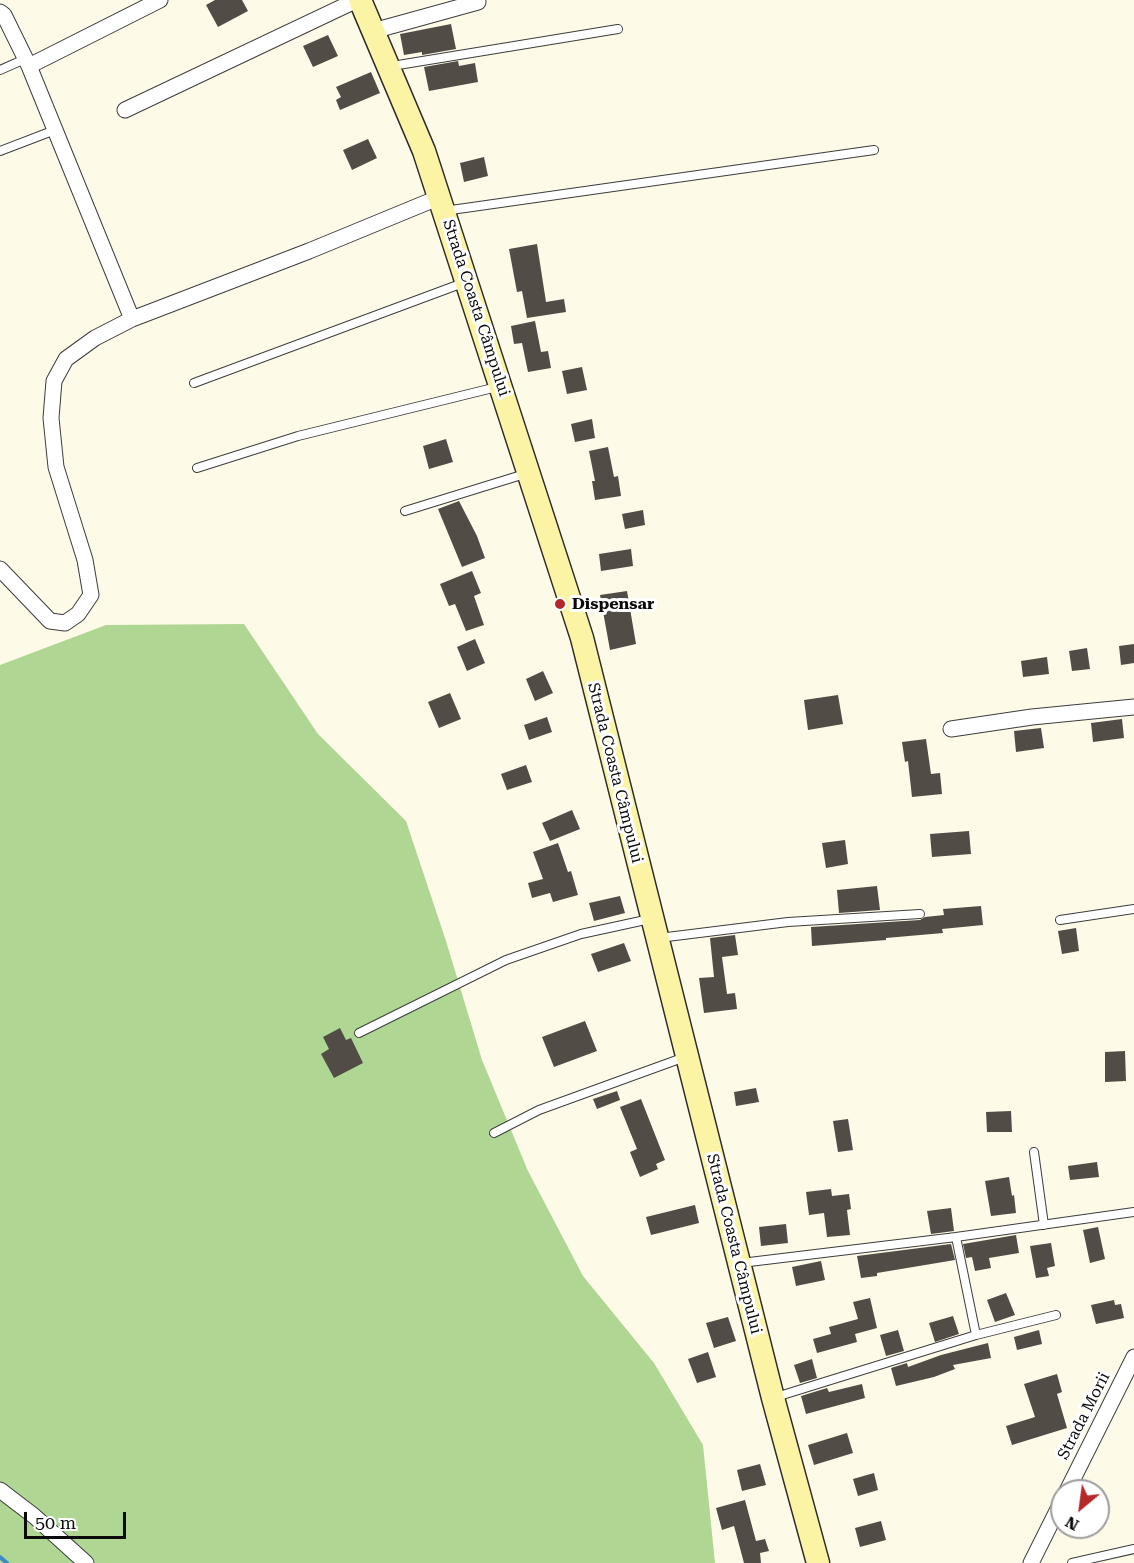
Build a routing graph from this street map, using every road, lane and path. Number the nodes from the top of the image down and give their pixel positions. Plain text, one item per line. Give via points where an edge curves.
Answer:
1 (160, 0) edge
2 (358, 0) edge
3 (478, 2) dead end
4 (0, 12) edge
5 (618, 29) dead end
6 (373, 31) junction
7 (27, 62) junction
8 (388, 66) junction
9 (0, 70) edge
10 (125, 110) dead end
11 (55, 129) junction
12 (874, 150) dead end
13 (0, 151) edge
14 (442, 204) junction
15 (467, 281) junction
16 (132, 320) junction
17 (194, 383) dead end
18 (501, 386) junction
19 (197, 468) dead end
20 (529, 473) junction
21 (405, 511) dead end
22 (0, 569) edge
23 (1134, 707) edge
24 (951, 729) dead end
25 (1134, 909) edge
26 (920, 914) dead end
27 (1060, 920) dead end
28 (654, 928) junction
29 (359, 1033) dead end
30 (687, 1057) junction
31 (495, 1133) dead end
32 (1034, 1152) dead end
33 (1134, 1212) edge
34 (1044, 1225) junction
35 (956, 1237) junction
36 (739, 1263) junction
37 (1056, 1315) dead end
38 (976, 1335) junction
39 (1134, 1357) edge
40 (773, 1398) junction
41 (1073, 1479) edge
42 (0, 1490) edge
43 (1050, 1525) edge
44 (1134, 1549) edge
45 (86, 1563) edge
46 (818, 1563) edge
47 (1031, 1563) edge
48 (1072, 1563) edge

1 - 7 street
2 - 6 street, Strada Coasta Câmpului
2 - 10 street
3 - 6 street
4 - 7 street
5 - 8 lane
6 - 8 street, Strada Coasta Câmpului
7 - 9 lane
7 - 11 street
8 - 14 street, Strada Coasta Câmpului
11 - 13 lane
11 - 16 street
12 - 14 lane
14 - 15 street, Strada Coasta Câmpului
14 - 16 street
15 - 17 lane
15 - 18 street, Strada Coasta Câmpului
16 - 22 street via 66,358 54,381 51,418 56,467 85,560 91,595 78,614 65,623 50,621
18 - 19 lane via 298,436
18 - 20 street, Strada Coasta Câmpului
20 - 21 lane
20 - 28 street, Strada Coasta Câmpului via 582,638
23 - 24 street
25 - 27 lane
26 - 28 lane
28 - 29 lane via 581,934 506,960
28 - 30 street, Strada Coasta Câmpului
30 - 31 lane via 539,1110
30 - 36 street, Strada Coasta Câmpului
32 - 34 lane
33 - 34 lane
34 - 35 lane
35 - 36 lane
35 - 38 lane
36 - 40 street, Strada Coasta Câmpului
37 - 38 lane
38 - 40 lane
39 - 41 street, Strada Morii
40 - 46 street, Strada Coasta Câmpului
42 - 45 street
43 - 47 street
44 - 48 lane

